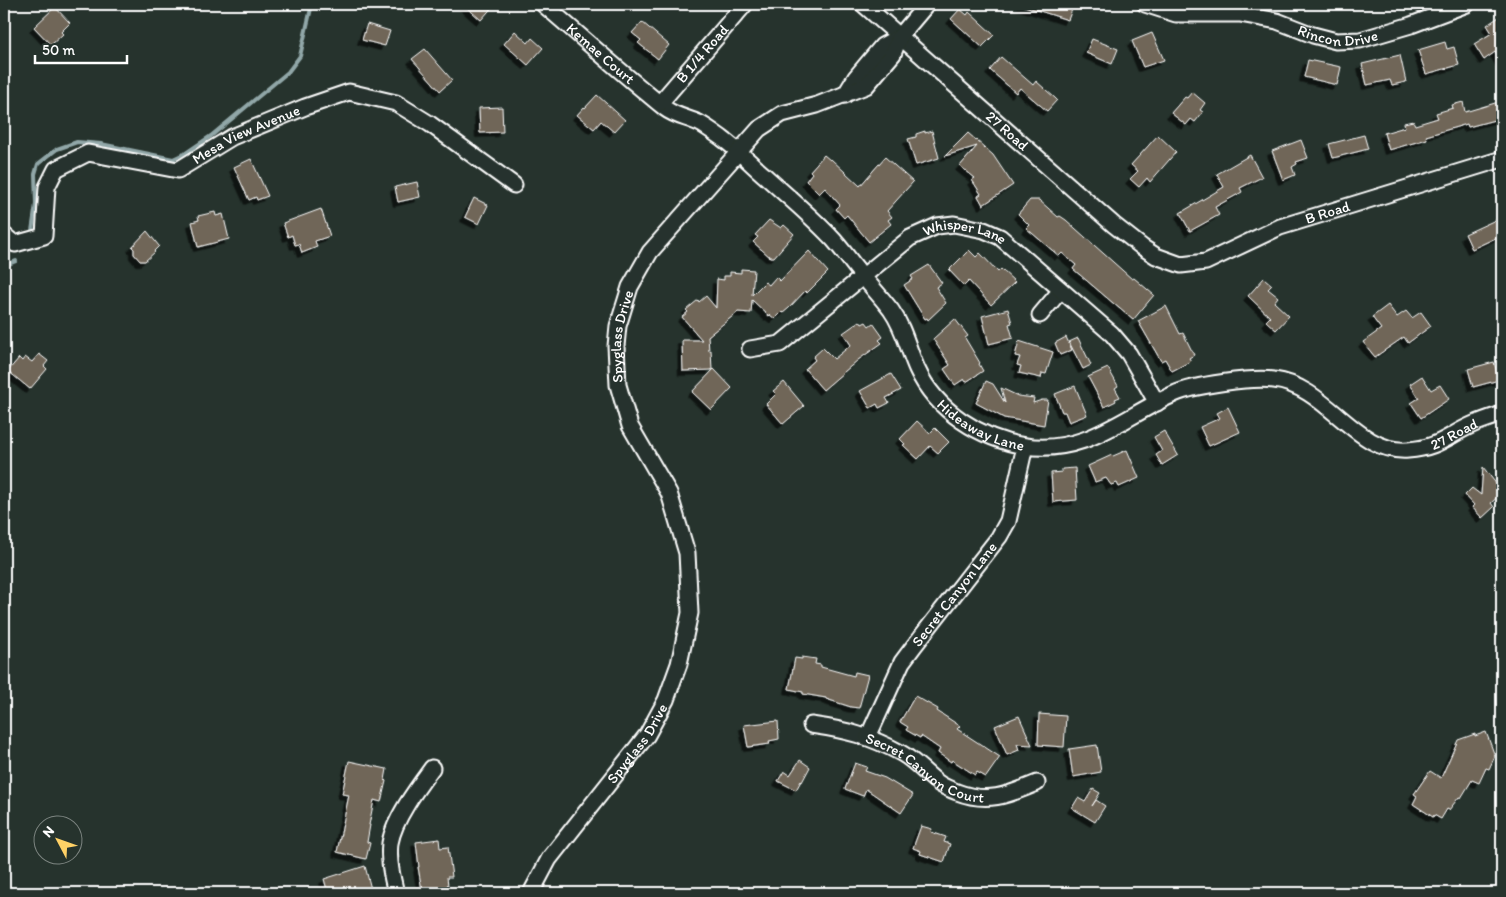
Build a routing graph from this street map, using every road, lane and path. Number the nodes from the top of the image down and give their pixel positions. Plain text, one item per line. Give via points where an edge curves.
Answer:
1 (543, 4) edge
2 (745, 4) edge
3 (863, 4) edge
4 (927, 4) edge
5 (1145, 4) edge
6 (1467, 4) edge
7 (900, 36) junction
8 (660, 103) junction
9 (738, 152) junction
10 (1502, 159) edge
11 (514, 185) dead end
12 (9, 239) edge
13 (1156, 256) joint
14 (862, 276) junction
15 (1061, 290) junction
16 (1040, 315) dead end
17 (750, 349) dead end
18 (1156, 403) junction
19 (1502, 414) edge
20 (1025, 446) junction
21 (1407, 450) joint
22 (811, 725) dead end
23 (868, 737) junction
24 (432, 768) dead end
25 (1037, 783) dead end
26 (396, 893) edge
27 (531, 893) edge

1 - 8 street, Kemae Court
2 - 8 street, B 1/4 Road
3 - 7 street, 27 Road
4 - 7 street
5 - 6 street, Rincon Drive via 1176,14 1240,14 1277,21 1336,41 1360,40
7 - 9 street, Spyglass Drive via 894,54 866,86 782,114 759,129
7 - 13 street, 27 Road via 1114,225
8 - 9 street, Hideaway Lane via 669,112 701,124
9 - 14 street, Hideaway Lane via 831,237
9 - 27 street, Spyglass Drive via 650,252 630,287 618,326 618,385 630,426 669,493 687,553 690,613 679,664 666,700 647,735 549,859
10 - 13 street, B Road via 1280,227 1206,262 1180,264
11 - 12 street, Mesa View Avenue via 396,103 349,92 232,137 178,170 88,153 56,170 47,187 44,236
14 - 15 street, Whisper Lane via 910,238 937,226 954,224 1000,237
14 - 17 street, Whisper Lane via 780,344
14 - 20 street, Hideaway Lane via 902,327 925,385 937,399 978,431 994,439
15 - 16 street
15 - 18 street, Whisper Lane via 1112,334 1129,354
18 - 20 street, Hideaway Lane via 1086,441 1050,448
18 - 21 street, Hideaway Lane via 1176,393 1203,386 1273,380 1296,385 1316,397 1370,440 1393,450
19 - 21 street, 27 Road via 1474,424 1435,446
20 - 23 street, Secret Canyon Lane via 1008,521 902,662
22 - 23 street, Secret Canyon Court
23 - 25 street, Secret Canyon Court via 903,754 939,784 967,796 986,799 1006,796
24 - 26 street via 398,820 390,842 390,869

